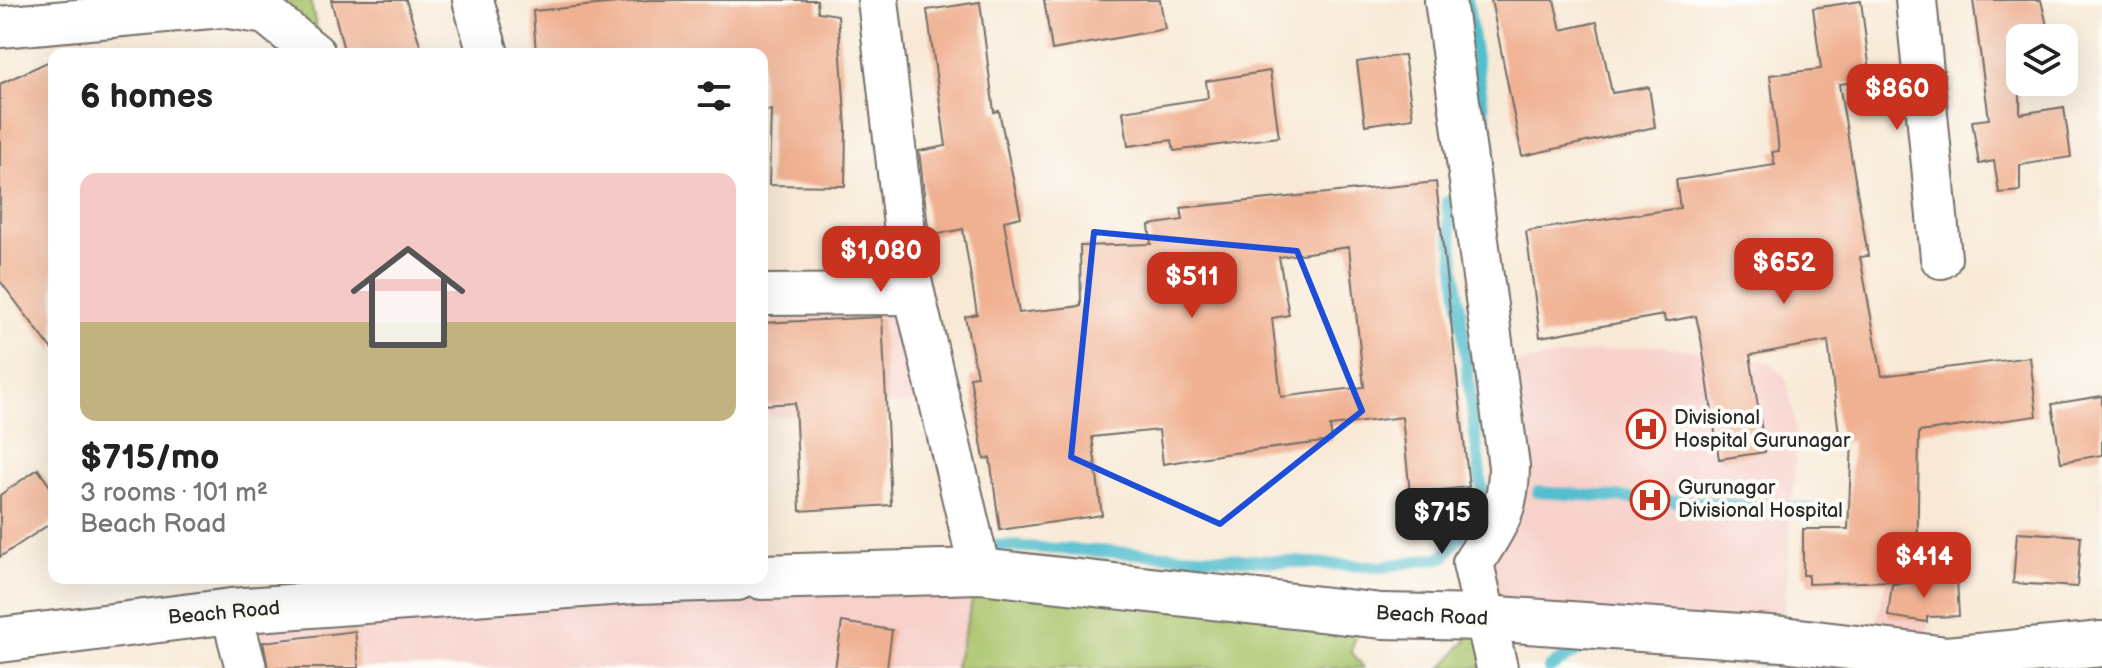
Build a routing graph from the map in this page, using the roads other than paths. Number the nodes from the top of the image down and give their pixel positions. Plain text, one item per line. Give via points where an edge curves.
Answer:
1 (473, 0) edge
2 (878, 0) edge
3 (1445, 0) edge
4 (1916, 0) edge
5 (0, 27) edge
6 (308, 48) edge
7 (486, 48) edge
8 (1941, 258) dead end
9 (914, 294) junction
10 (768, 295) edge
11 (980, 571) junction
12 (768, 577) edge
13 (583, 584) edge
14 (231, 611) junction
15 (1485, 618) junction
16 (0, 642) edge
17 (2102, 644) edge
18 (8, 668) edge
19 (246, 668) edge
20 (1497, 668) edge

1 - 7 street
2 - 9 street
3 - 15 street via 1509,466 1504,513 1473,563
4 - 8 street
5 - 6 street via 222,7 266,14
9 - 10 street
9 - 11 street
11 - 12 main road, Beach Road
11 - 15 main road, Beach Road via 1382,616
13 - 14 main road, Beach Road
14 - 16 main road, Beach Road
14 - 19 street
15 - 17 main road, Beach Road via 1783,639 1947,659
15 - 20 street
16 - 18 street

